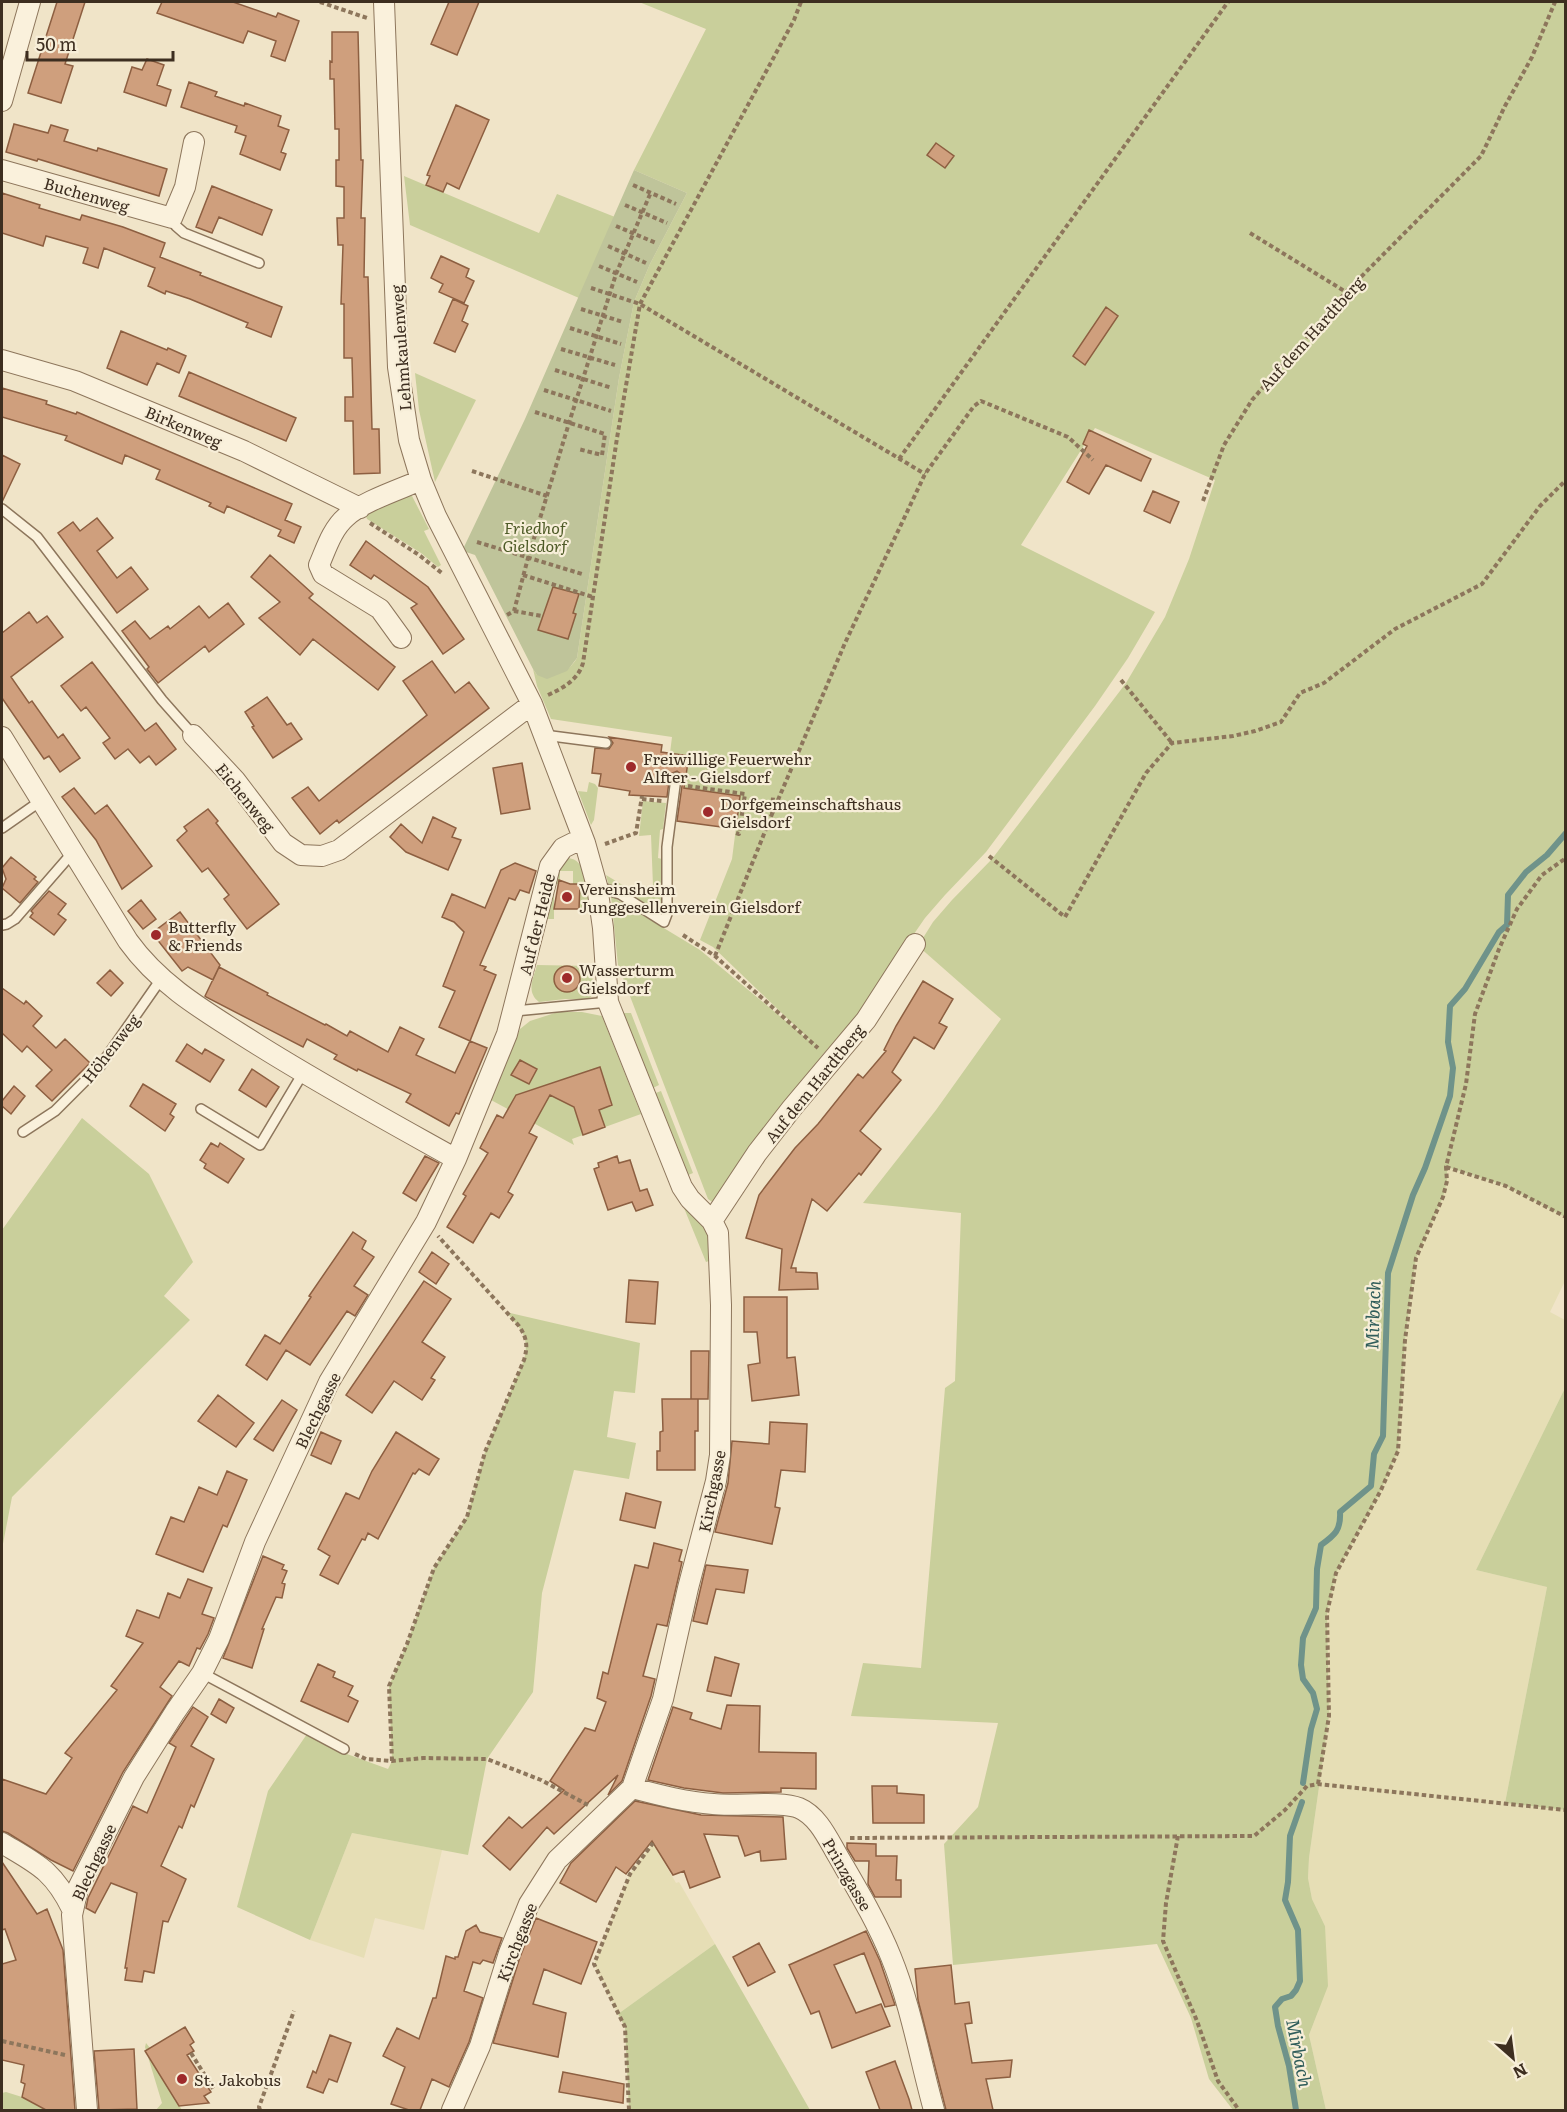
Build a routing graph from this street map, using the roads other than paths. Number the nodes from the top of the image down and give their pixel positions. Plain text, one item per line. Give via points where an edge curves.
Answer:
1 (30, 2) edge
2 (384, 2) edge
3 (2, 101) edge
4 (194, 142) dead end
5 (2, 170) edge
6 (172, 218) junction
7 (259, 263) dead end
8 (2, 360) edge
9 (421, 480) junction
10 (2, 509) edge
11 (356, 510) junction
12 (400, 638) dead end
13 (532, 704) junction
14 (193, 735) joint
15 (544, 735) junction
16 (2, 737) edge
17 (606, 743) dead end
18 (676, 781) road end
19 (42, 801) junction
20 (2, 828) edge
21 (585, 844) junction
22 (74, 851) junction
23 (597, 886) junction
24 (2, 925) edge
25 (915, 944) dead end
26 (161, 979) junction
27 (608, 1002) junction
28 (515, 1011) junction
29 (303, 1073) junction
30 (201, 1110) dead end
31 (23, 1131) dead end
32 (456, 1159) junction
33 (712, 1221) junction
34 (202, 1673) junction
35 (344, 1749) road end
36 (632, 1788) junction
37 (2, 1843) edge
38 (72, 1909) junction
39 (87, 2110) edge
40 (452, 2110) edge
41 (934, 2110) edge

1 - 3 street
2 - 9 street, Lehmkaulenweg via 398,367 409,440
4 - 6 street via 185,187
5 - 6 street, Buchenweg
6 - 7 lane, Buchenweg via 184,233
8 - 11 street, Birkenweg via 75,381 244,451
9 - 11 street
9 - 13 street, Lehmkaulenweg
10 - 14 lane, Eichenweg via 38,537
11 - 12 street via 336,528 319,565 322,574 380,609
13 - 14 street, Eichenweg via 339,850 322,856 301,855 283,843
13 - 15 street
15 - 17 lane
15 - 21 street
16 - 19 street
18 - 23 lane via 667,846 664,922 620,894
19 - 20 lane
19 - 22 street
21 - 23 street
21 - 28 street, Auf der Heide via 563,848 550,866
22 - 24 lane via 15,920
22 - 26 street via 128,941
23 - 27 street
25 - 33 street, Auf dem Hardtberg via 866,1020 757,1153
26 - 29 street via 190,1003
26 - 31 lane, Höhenweg via 101,1065 55,1110
27 - 28 lane
27 - 33 street via 682,1187
28 - 32 street, Auf der Heide
29 - 30 lane via 260,1145
29 - 32 street
32 - 34 street, Blechgasse via 426,1222 329,1382 255,1542 219,1639
33 - 36 street, Kirchgasse via 718,1233 721,1305 720,1455 663,1699
34 - 35 lane
34 - 38 street, Blechgasse via 134,1777 78,1888
36 - 40 street, Kirchgasse via 556,1860 536,1893 517,1933 480,2046
36 - 41 street, Prinzgasse via 714,1804 785,1804 807,1812 817,1822 891,1956
37 - 38 street via 42,1866
38 - 39 street, Blechgasse

